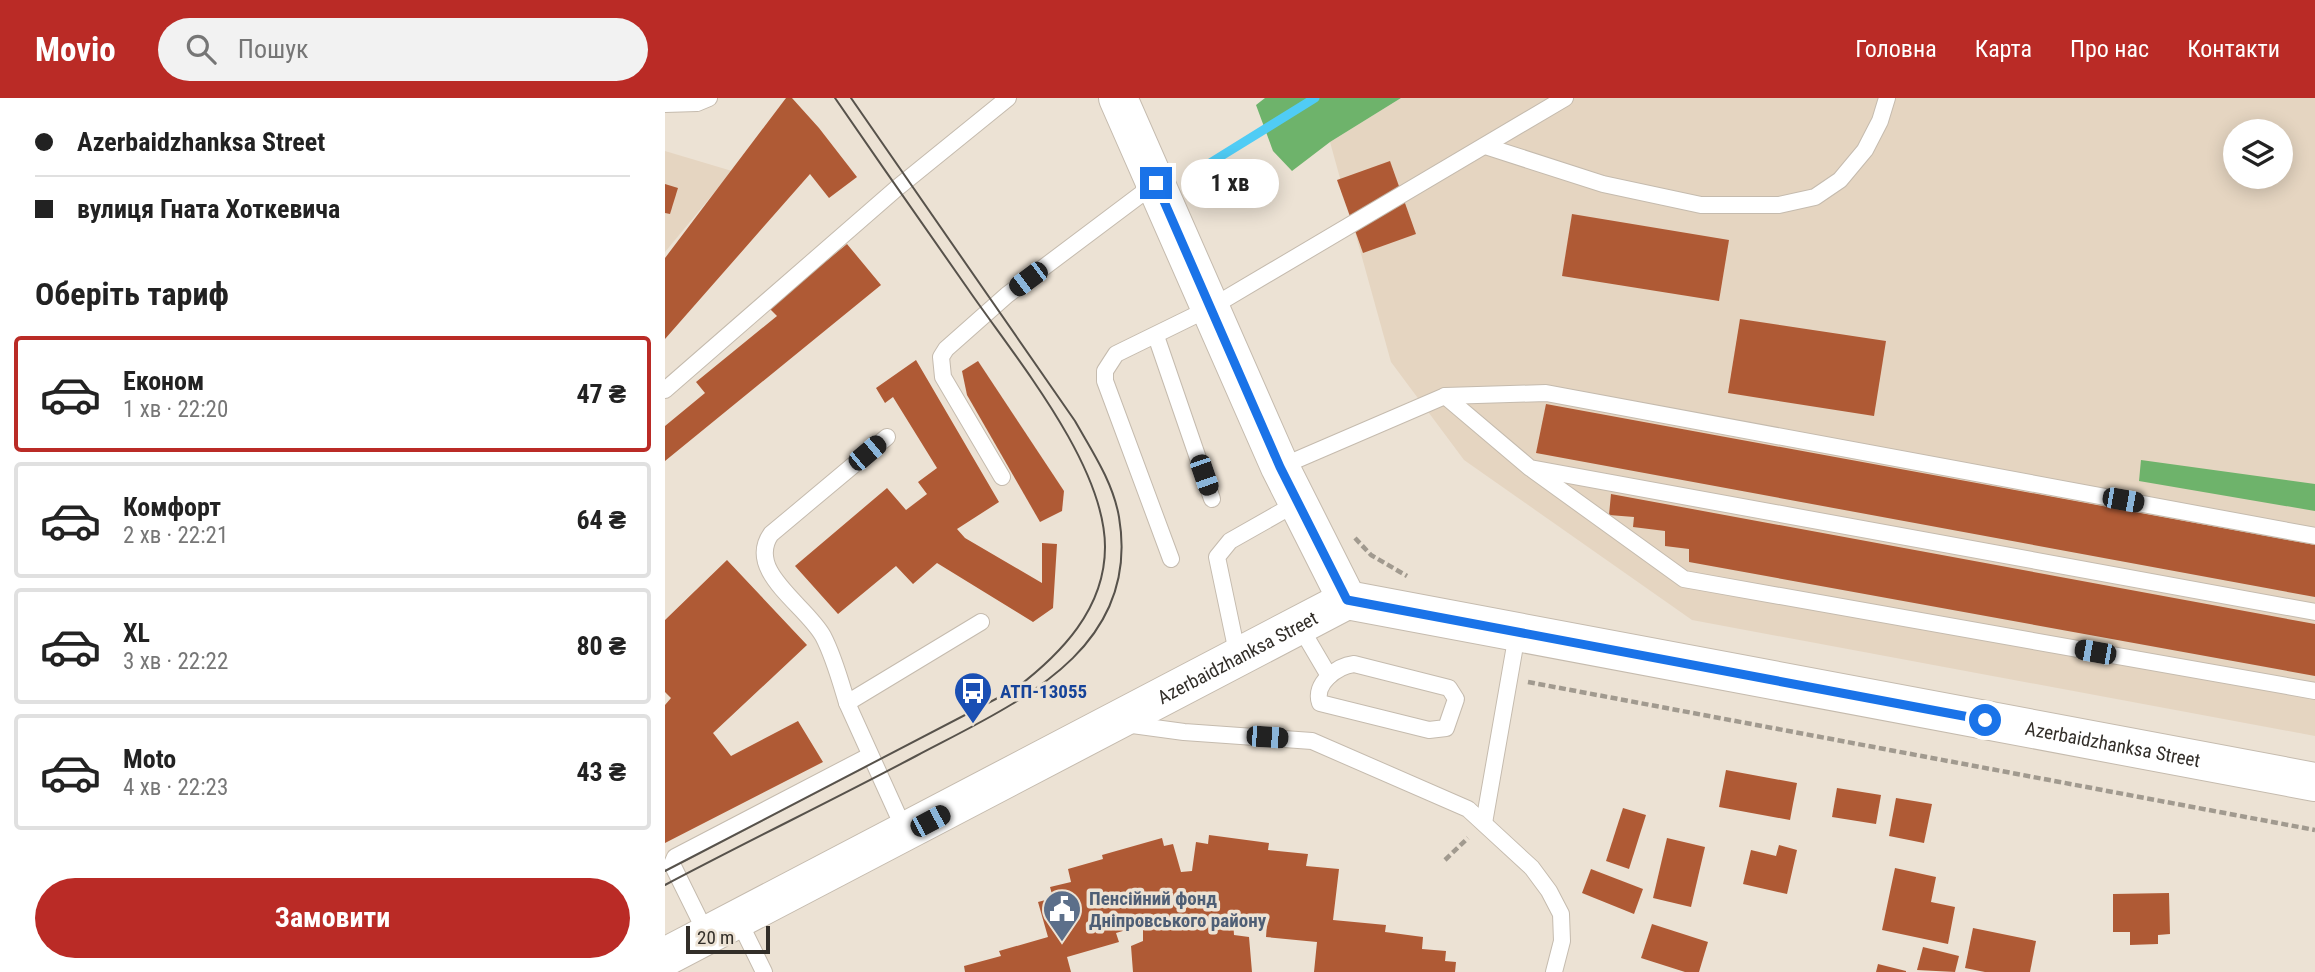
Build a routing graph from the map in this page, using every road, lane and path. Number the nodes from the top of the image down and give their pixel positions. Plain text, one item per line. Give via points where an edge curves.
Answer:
1 (709, 98) edge
2 (1008, 98) edge
3 (1118, 98) edge
4 (1565, 98) edge
5 (1887, 98) edge
6 (665, 104) edge
7 (1485, 146) junction
8 (1156, 183) junction
9 (1210, 309) junction
10 (1156, 336) junction
11 (665, 390) edge
12 (1445, 396) junction
13 (887, 437) dead end
14 (1280, 467) junction
15 (1530, 468) junction
16 (1002, 477) dead end
17 (1212, 499) dead end
18 (1297, 503) junction
19 (2315, 536) edge
20 (1171, 559) dead end
21 (1347, 600) junction
22 (2315, 612) edge
23 (981, 622) dead end
24 (1299, 625) junction
25 (1517, 634) junction
26 (1238, 658) junction
27 (1329, 676) junction
28 (1509, 679) junction
29 (2315, 691) edge
30 (846, 703) junction
31 (1116, 722) junction
32 (869, 755) junction
33 (2315, 782) edge
34 (1484, 823) junction
35 (2315, 830) edge
36 (906, 833) junction
37 (1445, 860) dead end
38 (722, 927) junction
39 (665, 957) edge
40 (764, 972) edge
41 (1554, 972) edge

1 - 6 lane
2 - 11 lane
3 - 8 street
4 - 7 lane
5 - 7 lane via 1865,150 1840,180 1815,197 1779,205 1700,205 1603,184
7 - 9 lane
8 - 9 street
8 - 16 lane via 1007,295 941,357 943,377
9 - 10 lane
9 - 14 street
10 - 17 lane
10 - 20 lane via 1116,354 1105,371 1105,381
12 - 14 lane
12 - 15 lane
12 - 19 lane via 1546,393
13 - 30 lane via 764,544 765,566 822,634
14 - 18 street
15 - 22 lane
15 - 29 lane via 1684,579
18 - 21 street
18 - 26 lane via 1230,541 1217,557
21 - 24 street, Azerbaidzhanksa Street
21 - 25 street, Azerbaidzhanksa Street
23 - 30 lane
24 - 26 street, Azerbaidzhanksa Street
24 - 27 lane
25 - 28 lane
25 - 33 street, Azerbaidzhanksa Street
26 - 31 street, Azerbaidzhanksa Street
27 - 27 lane via 1354,664 1442,684 1456,699 1451,720 1446,729 1429,730 1325,705 1320,703 1319,693
28 - 34 lane
28 - 35 path
30 - 32 lane
31 - 34 lane via 1312,741 1468,809
31 - 36 street, Azerbaidzhanksa Street
32 - 36 lane
32 - 38 lane via 673,859 671,864
34 - 37 path
34 - 41 lane via 1532,868 1561,914 1562,941
36 - 38 street, Azerbaidzhanksa Street
38 - 39 street, Azerbaidzhanksa Street
38 - 40 lane

